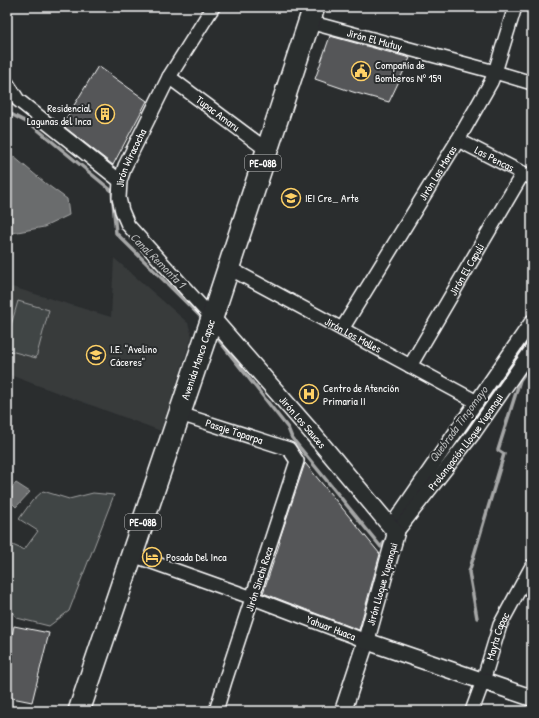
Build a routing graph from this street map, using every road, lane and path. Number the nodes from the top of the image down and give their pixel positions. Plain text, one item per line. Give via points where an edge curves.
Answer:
1 (213, 7) edge
2 (515, 7) edge
3 (311, 15) edge
4 (495, 72) junction
5 (169, 77) junction
6 (7, 83) edge
7 (532, 83) edge
8 (458, 140) junction
9 (267, 150) junction
10 (528, 176) edge
11 (120, 181) junction
12 (229, 268) junction
13 (532, 321) edge
14 (210, 325) junction
15 (342, 329) junction
16 (532, 349) edge
17 (410, 366) junction
18 (477, 402) junction
19 (180, 414) junction
20 (289, 449) joint
21 (393, 530) junction
22 (132, 555) junction
23 (532, 566) edge
24 (253, 598) junction
25 (366, 641) junction
26 (482, 681) junction
27 (532, 698) edge
28 (79, 711) edge
29 (216, 711) edge
30 (343, 711) edge
31 (472, 711) edge

1 - 5 street, Jirón Wiracocha
2 - 4 street, Jirón Las Moras
3 - 4 street, Jirón El Mutuy
3 - 9 main road, Avenida Manco Capac / PE-08B
4 - 7 street, Jirón El Mutuy
4 - 8 street, Jirón Las Moras
5 - 9 street, Tupac Amaru
5 - 11 street, Jirón Wiracocha
6 - 11 street via 18,100
8 - 10 street, Las Pencas
8 - 15 street, Jirón Las Moras
9 - 12 main road, Avenida Manco Capac / PE-08B
10 - 17 street, Jirón El Capuli
11 - 14 street, Jirón Wiracocha via 119,198 128,225
12 - 14 main road, Avenida Manco Capac / PE-08B
12 - 15 street, Jirón Los Molles
13 - 18 street
14 - 19 main road, Avenida Manco Capac / PE-08B
14 - 21 street, Jirón Los Sauces via 309,429
15 - 17 street, Jirón Los Molles
16 - 21 street, Prolongación Lloque Yupanqui via 474,433
17 - 18 street, Jirón Los Molles
18 - 21 street
19 - 20 street, Pasaje Toparpa
19 - 22 main road, Avenida Manco Capac / PE-08B
20 - 24 street, Jirón Sinchi Roca via 298,461
21 - 25 street, Jirón Lloque Yupanqui
22 - 24 street, Yahuar Huaca
22 - 28 main road, Avenida Manco Capac / PE-08B
23 - 26 street, Mayta Capac via 500,625
24 - 25 street, Yahuar Huaca
24 - 29 street, Jirón Sinchi Roca
25 - 26 street, Yahuar Huaca
25 - 30 street, Jirón Lloque Yupanqui
26 - 27 street, Yahuar Huaca
26 - 31 street, Mayta Capac

